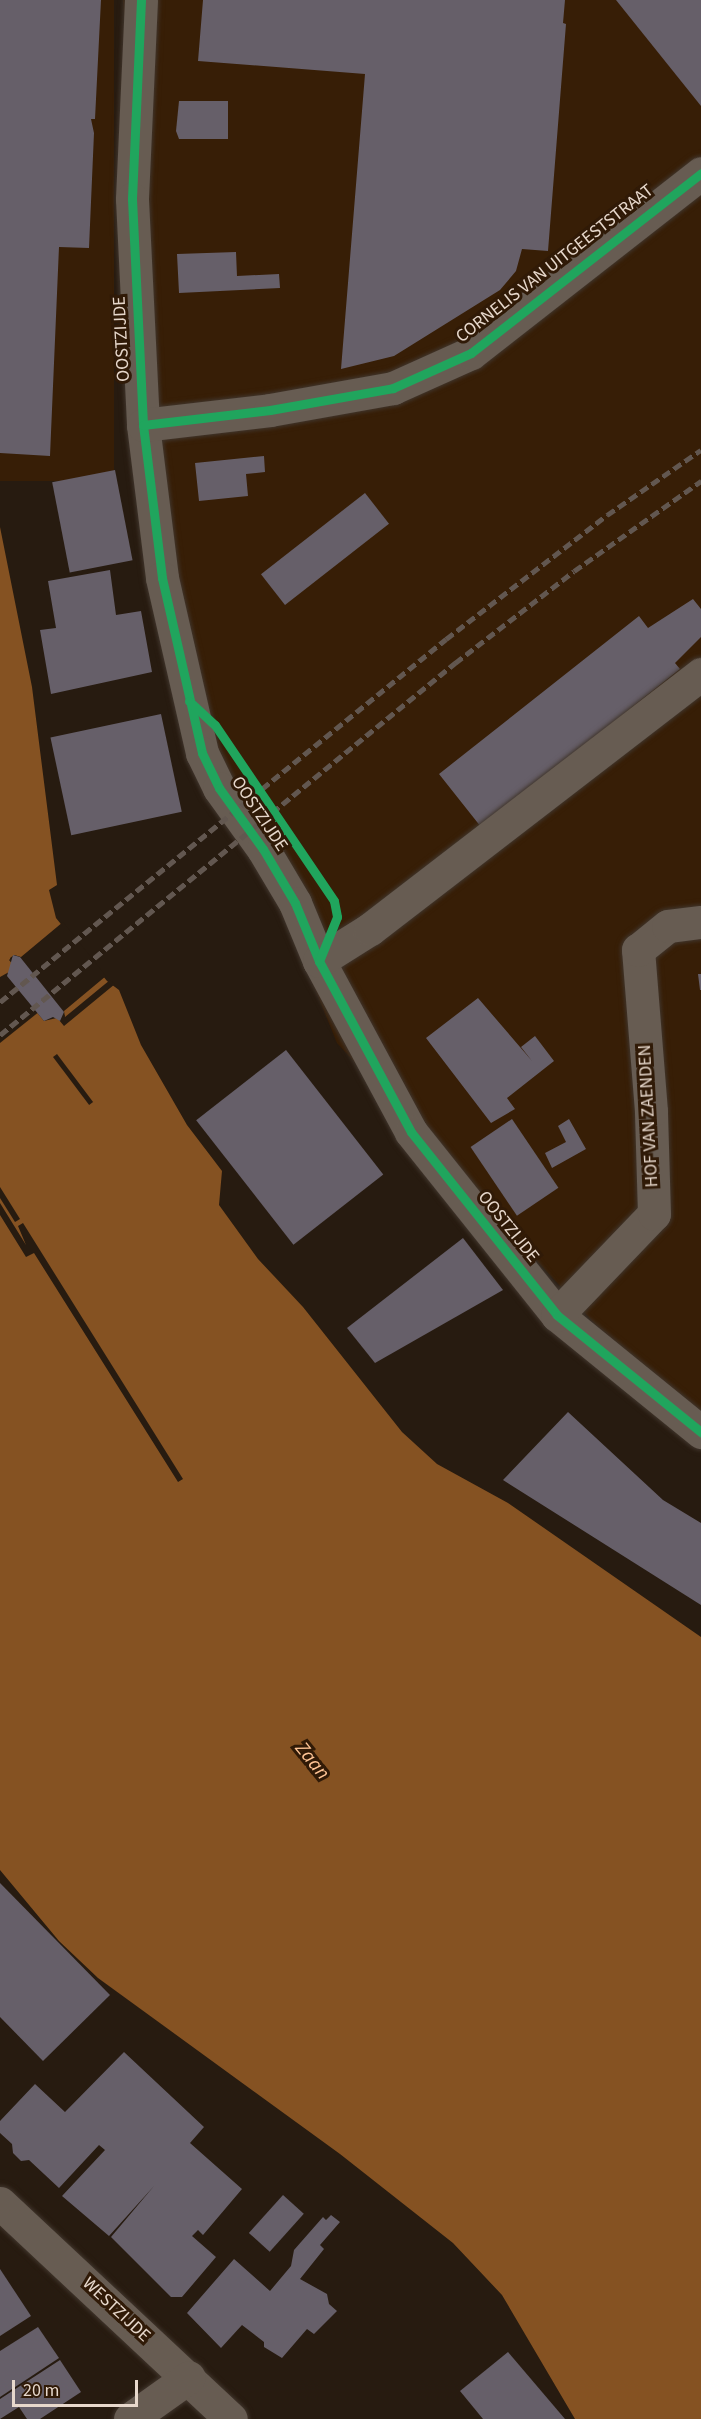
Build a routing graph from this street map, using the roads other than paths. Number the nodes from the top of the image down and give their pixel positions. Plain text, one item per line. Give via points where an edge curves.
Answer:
1 (141, 0) edge
2 (701, 173) edge
3 (143, 425) junction
4 (701, 674) edge
5 (701, 922) edge
6 (319, 961) junction
7 (557, 1315) junction
8 (701, 1432) edge
9 (0, 2203) edge
10 (189, 2377) junction
11 (130, 2419) edge
12 (231, 2419) edge

1 - 3 street, OOSTZIJDE via 132,199
2 - 3 street, CORNELIS VAN UITGEESTSTRAAT via 471,353 393,388 270,410
3 - 6 street, OOSTZIJDE via 162,578 202,753 219,788 284,884
4 - 6 street via 370,930
5 - 7 street, HOF VAN ZAENDEN via 668,926 639,950 654,1214
6 - 7 street, OOSTZIJDE via 411,1132
7 - 8 street, OOSTZIJDE
9 - 10 street, WESTZIJDE
10 - 11 street
10 - 12 street, WESTZIJDE

